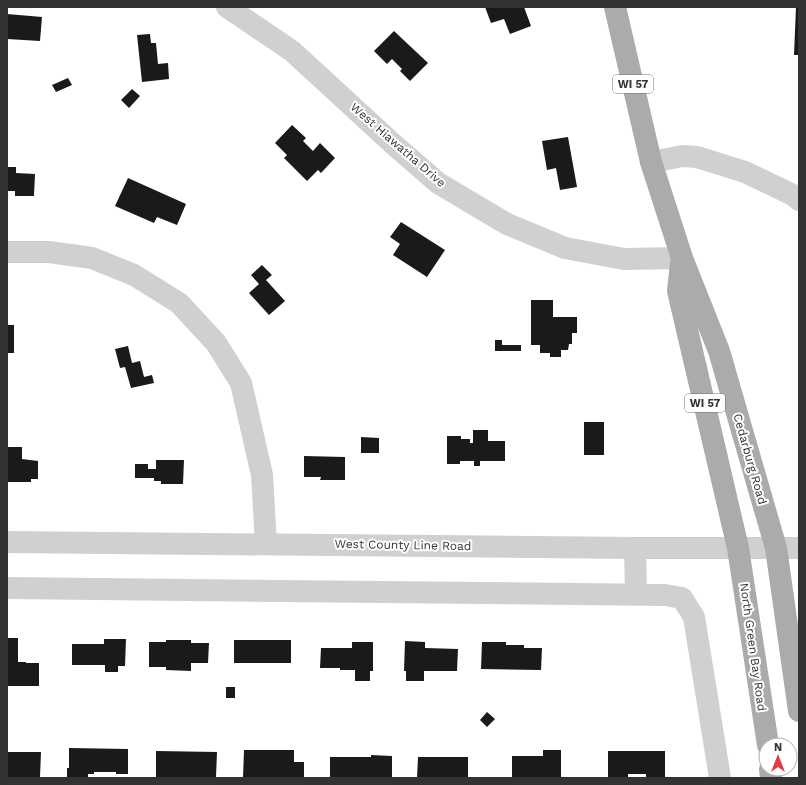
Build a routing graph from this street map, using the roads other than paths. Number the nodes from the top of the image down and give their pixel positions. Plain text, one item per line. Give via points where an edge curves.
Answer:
1 (227, 7) edge
2 (615, 7) edge
3 (651, 162) junction
4 (799, 200) edge
5 (7, 252) edge
6 (682, 258) junction
7 (7, 542) edge
8 (266, 544) junction
9 (635, 548) junction
10 (738, 548) junction
11 (776, 548) junction
12 (799, 548) edge
13 (7, 588) edge
14 (636, 594) junction
15 (799, 711) edge
16 (767, 737) edge
17 (720, 778) edge

1 - 6 street, West Hiawatha Drive via 292,51 438,183 507,224 575,250 624,259
2 - 3 main road, Cedarburg Road / WI 57
3 - 4 street via 682,156 697,157 745,172
3 - 6 main road, Cedarburg Road / WI 57
5 - 8 street via 49,252 92,258 134,275 179,303 216,343 241,383 262,475
6 - 10 main road, Cedarburg Road / WI 57 via 678,291
6 - 11 main road, Cedarburg Road / WI 57 via 719,351
7 - 8 street, West County Line Road
8 - 9 street, West County Line Road
9 - 10 street, West County Line Road
9 - 14 street
10 - 11 street, West County Line Road
10 - 16 main road, North Green Bay Road / WI 57
11 - 12 street, West County Line Road
11 - 15 main road, WI 57
13 - 14 street
14 - 17 street via 682,598 694,617

